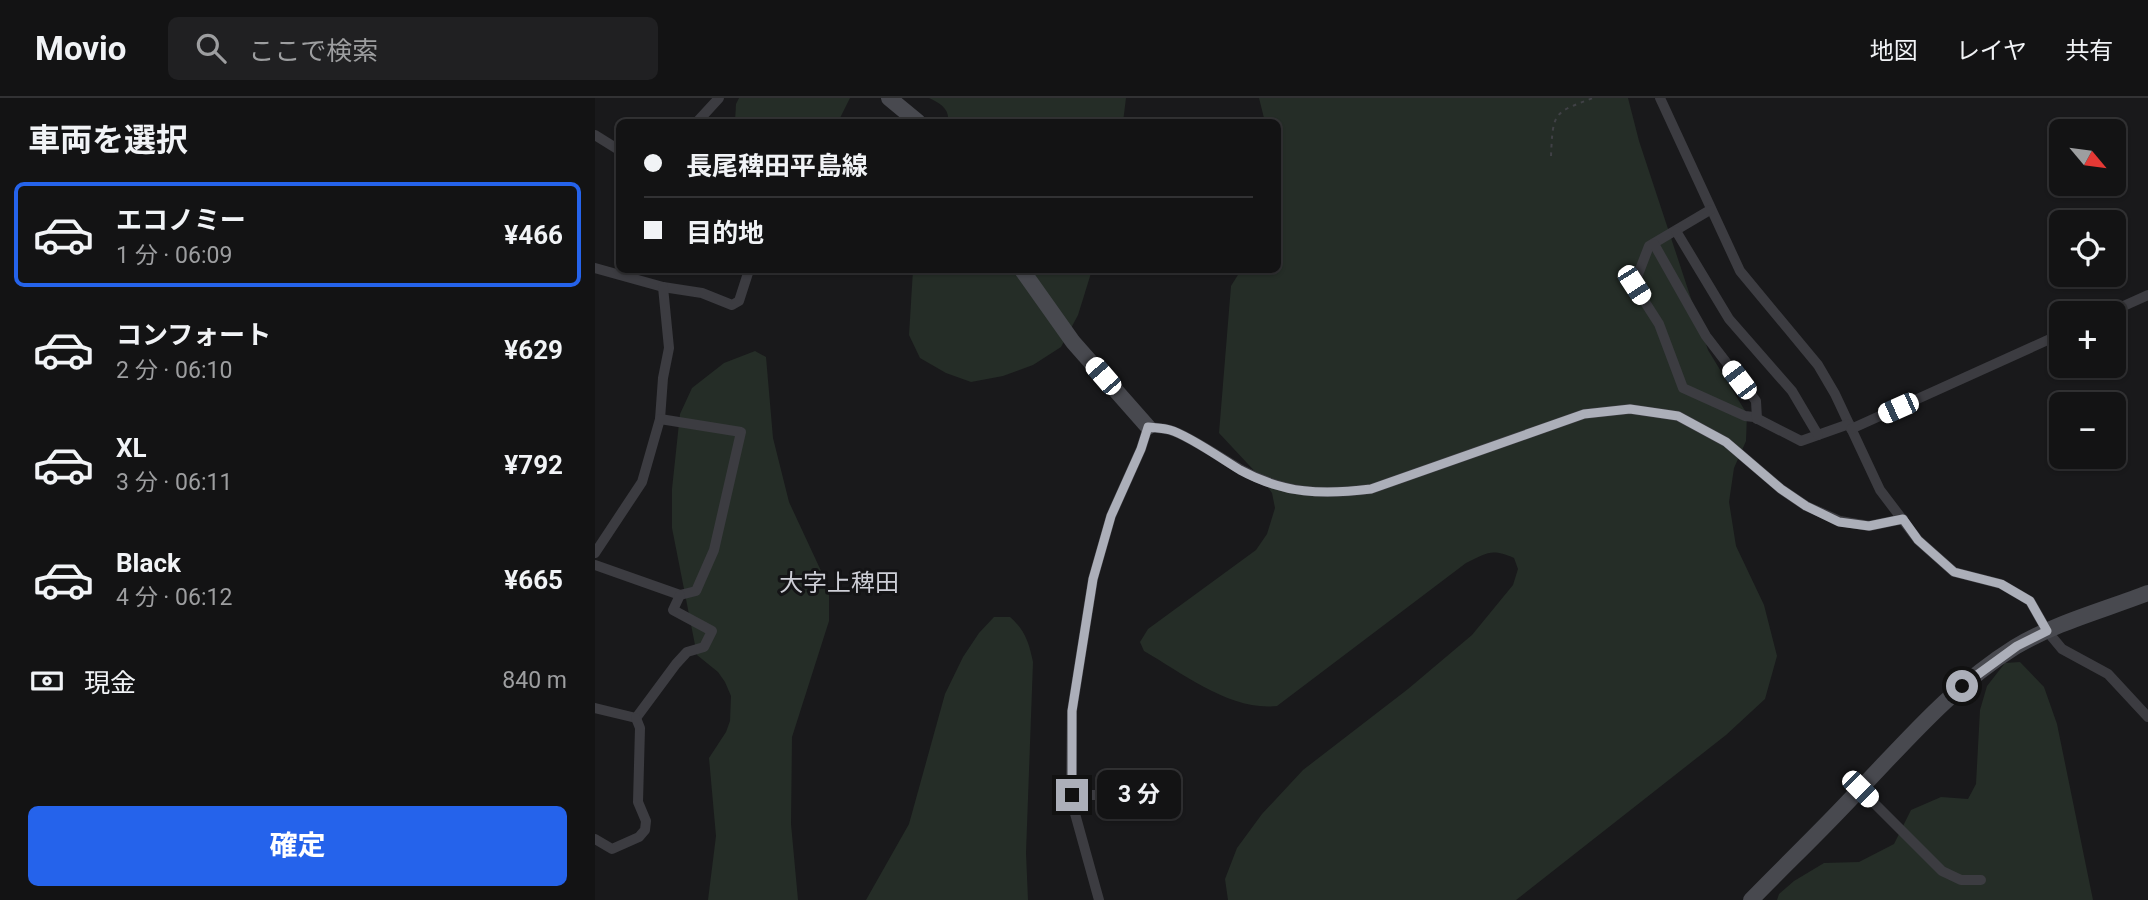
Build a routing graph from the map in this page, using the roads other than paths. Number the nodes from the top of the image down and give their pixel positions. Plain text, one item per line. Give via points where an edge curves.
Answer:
1 (719, 98) edge
2 (889, 98) edge
3 (1662, 99) edge
4 (700, 119) edge
5 (914, 119) edge
6 (595, 135) edge
7 (616, 148) edge
8 (1710, 210) junction
9 (1676, 231) junction
10 (1654, 244) junction
11 (595, 268) edge
12 (748, 273) edge
13 (1024, 273) edge
14 (663, 287) junction
15 (2148, 295) edge
16 (2126, 305) edge
17 (2049, 339) edge
18 (660, 419) junction
19 (1758, 419) junction
20 (1148, 427) junction
21 (1850, 427) junction
22 (1818, 435) junction
23 (1903, 519) junction
24 (595, 553) edge
25 (595, 565) edge
26 (2148, 593) edge
27 (680, 595) junction
28 (2047, 631) junction
29 (595, 708) edge
30 (2148, 717) edge
31 (636, 719) junction
32 (1860, 789) junction
33 (1072, 795) junction
34 (1173, 795) dead end
35 (595, 839) edge
36 (1981, 880) dead end
37 (1100, 900) edge
38 (1751, 900) edge

1 - 4 street
2 - 5 main road
3 - 8 street
6 - 7 street
8 - 9 street
8 - 21 street via 1740,271 1818,365
9 - 10 street
9 - 22 street via 1729,319 1792,391
10 - 19 street via 1706,336 1756,401
10 - 19 street via 1649,246 1634,285 1659,324 1683,388
11 - 14 street
12 - 14 street via 739,301 732,305 702,293
13 - 20 main road via 1073,342
14 - 18 street via 669,348
15 - 16 street
17 - 21 street
18 - 24 street via 642,482
18 - 27 street via 741,432 714,550 696,590
19 - 22 street via 1793,439
20 - 23 street via 1172,430 1271,484 1308,493 1341,493 1371,489 1584,414 1630,409 1678,416 1726,442 1806,506 1839,522 1869,526
20 - 33 street via 1111,516 1093,579 1072,711
21 - 22 street
21 - 23 street via 1880,490
23 - 28 street via 1918,540 1954,572 2001,584 2030,601
25 - 27 street
26 - 28 main road
27 - 31 street via 673,610 712,631 710,638 704,647 687,652 675,664
28 - 30 street via 2062,649 2108,674
28 - 32 main road via 2017,646 1962,686
29 - 31 street
31 - 35 street via 640,728 638,802 645,830 612,849
32 - 36 street via 1942,871 1961,880
32 - 38 main road
33 - 34 street
33 - 37 street

